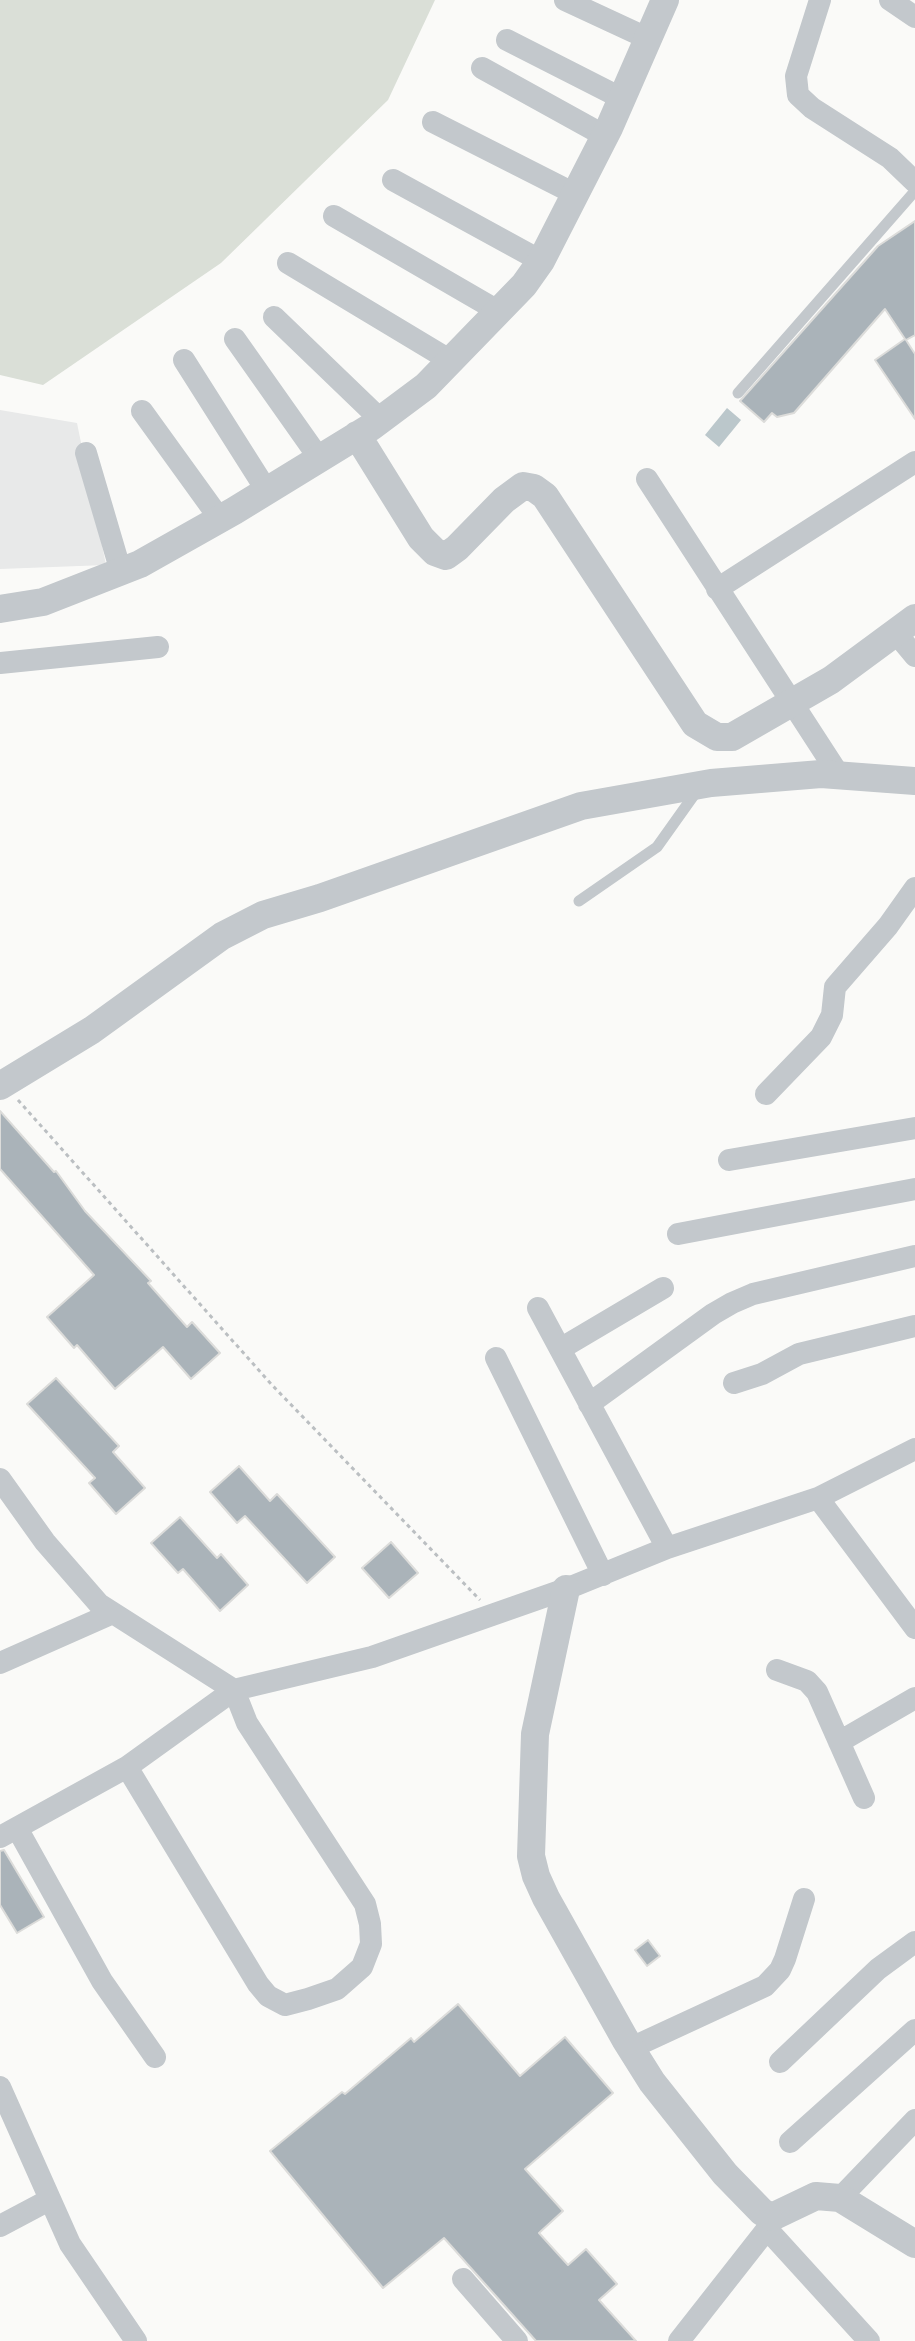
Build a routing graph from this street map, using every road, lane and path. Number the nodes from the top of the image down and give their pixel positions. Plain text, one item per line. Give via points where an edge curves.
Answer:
1 (565, 0) edge
2 (665, 0) edge
3 (820, 0) edge
4 (890, 0) edge
5 (915, 17) edge
6 (649, 39) junction
7 (507, 40) dead end
8 (482, 68) dead end
9 (623, 99) junction
10 (433, 122) dead end
11 (605, 136) junction
12 (393, 180) dead end
13 (915, 182) edge
14 (915, 191) edge
15 (577, 195) junction
16 (334, 216) dead end
17 (541, 261) junction
18 (288, 263) dead end
19 (498, 311) junction
20 (274, 317) dead end
21 (235, 339) dead end
22 (184, 360) dead end
23 (451, 361) junction
24 (738, 393) dead end
25 (142, 411) dead end
26 (381, 420) junction
27 (357, 435) junction
28 (86, 453) dead end
29 (319, 458) junction
30 (915, 462) edge
31 (647, 479) dead end
32 (267, 491) junction
33 (220, 519) junction
34 (121, 572) junction
35 (717, 589) junction
36 (0, 609) edge
37 (905, 625) edge
38 (158, 647) dead end
39 (915, 656) edge
40 (0, 663) edge
41 (792, 703) junction
42 (839, 775) junction
43 (915, 781) edge
44 (701, 784) junction
45 (915, 888) edge
46 (579, 901) dead end
47 (2, 1085) edge
48 (766, 1094) dead end
49 (915, 1128) edge
50 (729, 1160) dead end
51 (915, 1189) edge
52 (678, 1234) dead end
53 (915, 1256) edge
54 (663, 1288) dead end
55 (538, 1308) dead end
56 (915, 1326) edge
57 (560, 1349) junction
58 (496, 1358) dead end
59 (734, 1383) dead end
60 (589, 1404) junction
61 (915, 1449) edge
62 (0, 1479) edge
63 (818, 1498) junction
64 (667, 1548) junction
65 (603, 1575) junction
66 (566, 1589) junction
67 (113, 1613) junction
68 (493, 1614) junction
69 (915, 1628) edge
70 (1, 1659) edge
71 (777, 1670) dead end
72 (234, 1690) junction
73 (915, 1698) edge
74 (839, 1742) junction
75 (127, 1767) junction
76 (864, 1798) dead end
77 (8, 1833) edge
78 (804, 1899) dead end
79 (915, 1942) edge
80 (915, 2030) edge
81 (631, 2048) junction
82 (155, 2057) dead end
83 (780, 2062) dead end
84 (0, 2087) edge
85 (915, 2120) edge
86 (790, 2142) dead end
87 (840, 2198) junction
88 (49, 2200) junction
89 (769, 2223) junction
90 (0, 2226) edge
91 (915, 2244) edge
92 (463, 2279) dead end
93 (690, 2337) edge
94 (136, 2341) edge
95 (517, 2341) edge
96 (869, 2341) edge

1 - 6 street
2 - 6 street
3 - 13 street via 796,76 798,95 890,158
4 - 5 street
6 - 9 street
7 - 9 street
8 - 11 street
9 - 11 street
10 - 15 street
11 - 15 street
12 - 17 street
14 - 24 lane
15 - 17 street
16 - 19 street
17 - 19 street
18 - 23 street
19 - 23 street
20 - 26 street
21 - 29 street
22 - 32 street
23 - 26 street
25 - 33 street
26 - 27 street
27 - 29 street
27 - 41 street via 421,538 446,556 523,486 545,496 705,732 732,737
28 - 34 street
29 - 32 street
30 - 35 street
31 - 35 street
32 - 33 street
33 - 34 street
34 - 36 street via 43,602
35 - 41 street
37 - 39 street
37 - 41 street
38 - 40 street
41 - 42 street
42 - 43 street
42 - 44 street
44 - 46 lane via 657,847
44 - 47 street via 581,806 263,915 222,936 92,1030
45 - 48 street via 835,987 832,1015 821,1037
47 - 68 path via 272,1385
49 - 50 street
51 - 52 street
53 - 60 street via 732,1303
54 - 57 street
55 - 57 street
56 - 59 street via 799,1354
57 - 60 street
58 - 65 street
60 - 64 street
61 - 63 street
62 - 67 street via 45,1542
63 - 64 street
63 - 69 street
64 - 65 street
65 - 66 street
66 - 68 street
66 - 81 street via 535,1734 531,1856 546,1898
67 - 70 street
67 - 72 street
68 - 72 street via 372,1657
71 - 74 street via 807,1681 817,1692
72 - 75 street
72 - 75 street via 247,1723 365,1904 371,1944 362,1967 337,1989 285,2005 268,1996
73 - 74 street
74 - 76 street
75 - 77 street
77 - 82 street
78 - 81 street via 785,1959 765,1986
79 - 83 street via 878,1969
80 - 86 street
81 - 89 street via 693,2135
84 - 88 street
85 - 87 street
87 - 89 street via 816,2196
87 - 91 street
88 - 90 street
88 - 94 street via 70,2244
89 - 93 street
89 - 96 street
92 - 95 street

